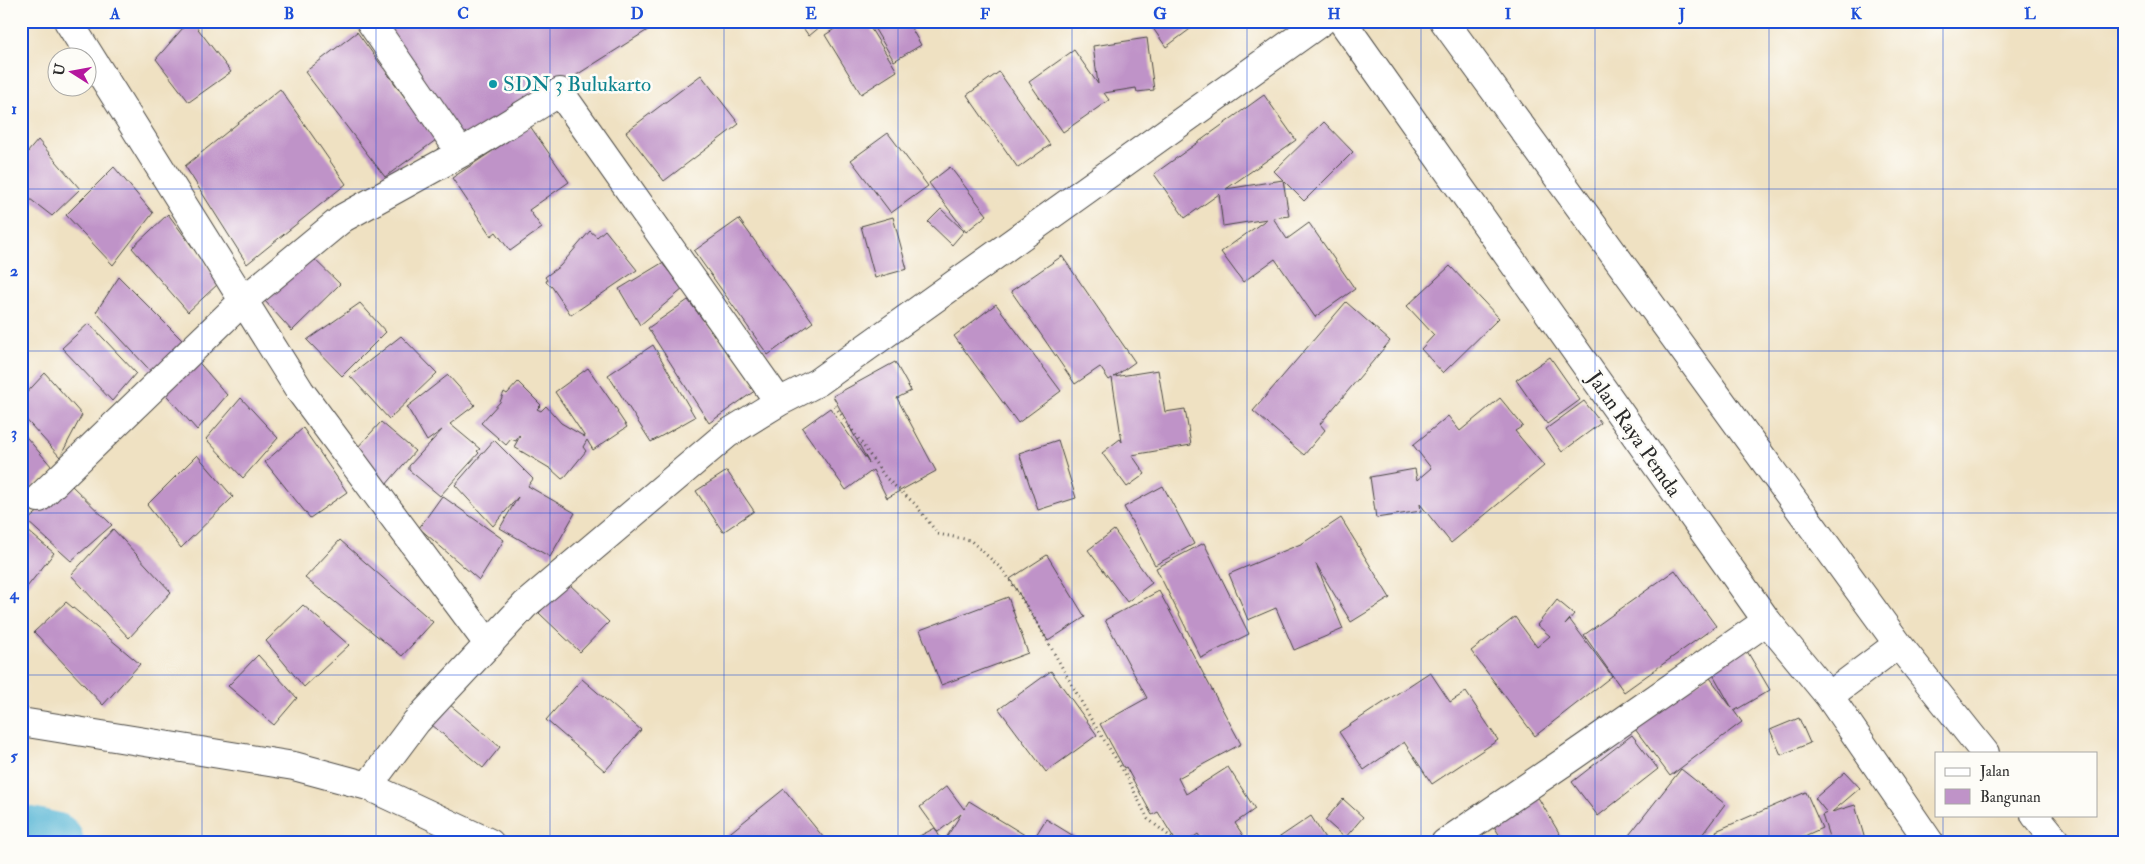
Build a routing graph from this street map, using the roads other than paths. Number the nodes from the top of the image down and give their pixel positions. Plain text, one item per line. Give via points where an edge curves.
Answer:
1 (68, 21) edge
2 (370, 21) edge
3 (1322, 21) edge
4 (1342, 21) edge
5 (1444, 21) edge
6 (461, 152) junction
7 (244, 300) junction
8 (779, 402) junction
9 (39, 498) dead end
10 (1767, 621) junction
11 (1898, 644) junction
12 (489, 645) junction
13 (1829, 696) junction
14 (21, 722) edge
15 (1984, 752) edge
16 (368, 786) junction
17 (2037, 816) edge
18 (490, 843) edge
19 (1446, 843) edge
20 (1930, 843) edge
21 (2058, 843) edge

1 - 7 street
2 - 6 street
3 - 8 street via 818,382
4 - 10 street, Jalan Raya Pemda
5 - 11 street
6 - 7 street via 343,218
6 - 8 street via 560,92
7 - 9 street
7 - 12 street via 300,391
8 - 12 street via 727,434 525,605
10 - 13 street, Jalan Raya Pemda
10 - 19 street
11 - 13 street
11 - 15 street
12 - 16 street via 416,722
13 - 20 street, Jalan Raya Pemda
14 - 16 street via 294,766
16 - 18 street
17 - 21 street

